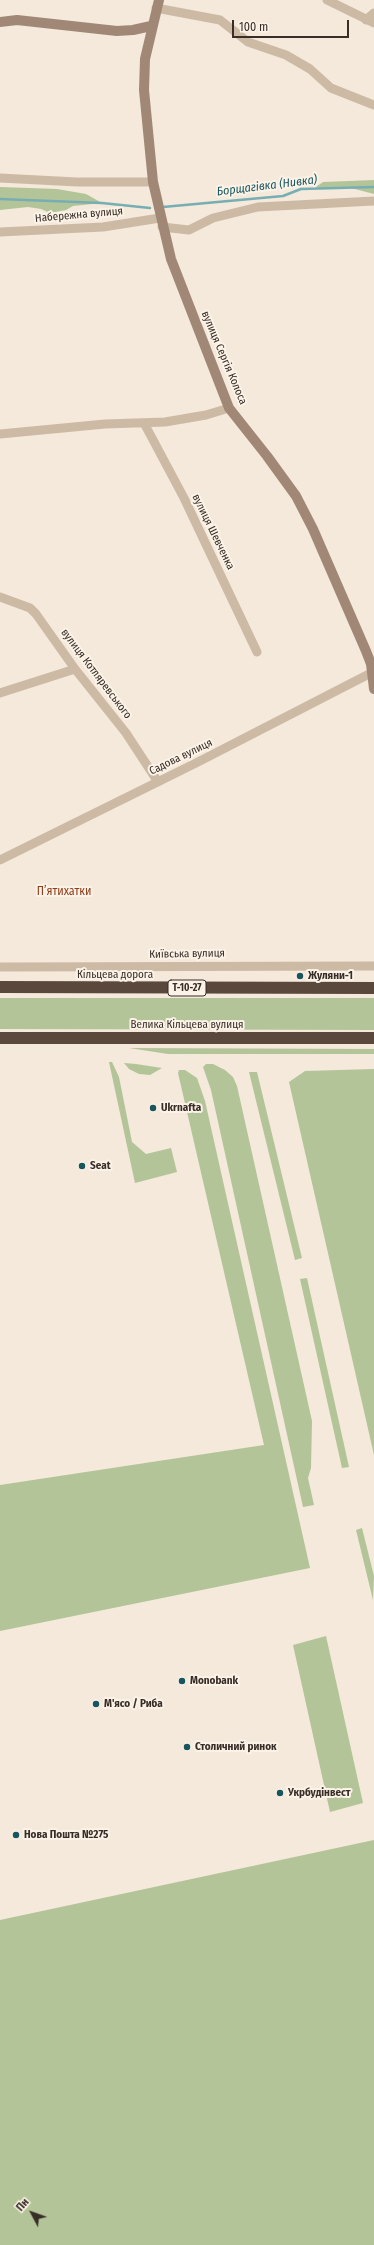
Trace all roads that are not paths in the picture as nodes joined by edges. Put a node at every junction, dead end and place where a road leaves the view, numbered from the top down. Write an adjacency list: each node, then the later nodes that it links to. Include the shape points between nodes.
1 (327, 0): 5 (street)
2 (158, 4): 6 (street, вулиця Сергія Колоса); 7 (street, вулиця Сергія Колоса, via 220,20 248,42 286,56 310,69 332,88)
3 (374, 13): 5 (street)
4 (0, 22): 6 (street, via 17,20 117,30)
5 (370, 22)
6 (151, 26): 9 (street, вулиця Сергія Колоса, via 145,59 144,90)
7 (374, 105)
8 (0, 178): 9 (street)
9 (153, 182): 11 (street, вулиця Сергія Колоса)
10 (374, 201): 11 (street, Набережна вулиця, via 258,207 214,218 189,230)
11 (161, 222): 12 (street, Набережна вулиця); 13 (street, вулиця Сергія Колоса, via 183,293)
12 (0, 232)
13 (230, 408): 14 (street, via 206,415); 18 (street, вулиця Сергія Колоса, via 303,508)
14 (144, 423): 15 (street); 17 (street, вулиця Шевченка, via 184,498)
15 (0, 434)
16 (0, 597): 19 (street, вулиця Котляревського, via 33,611)
17 (257, 652)
18 (372, 667): 20 (street, вулиця Сергія Колоса); 22 (street, Садова вулиця)
19 (75, 669): 21 (street); 22 (street, вулиця Котляревського, via 126,733)
20 (374, 689)
21 (0, 693)
22 (158, 782): 23 (street, Садова вулиця)
23 (0, 860)
24 (374, 966): 25 (street, Київська вулиця)
25 (0, 967)
26 (0, 987): 27 (highway, Кільцева дорога / Т-10-27)
27 (374, 988)
28 (0, 1038): 29 (highway, Велика Кільцева вулиця)
29 (374, 1038)

